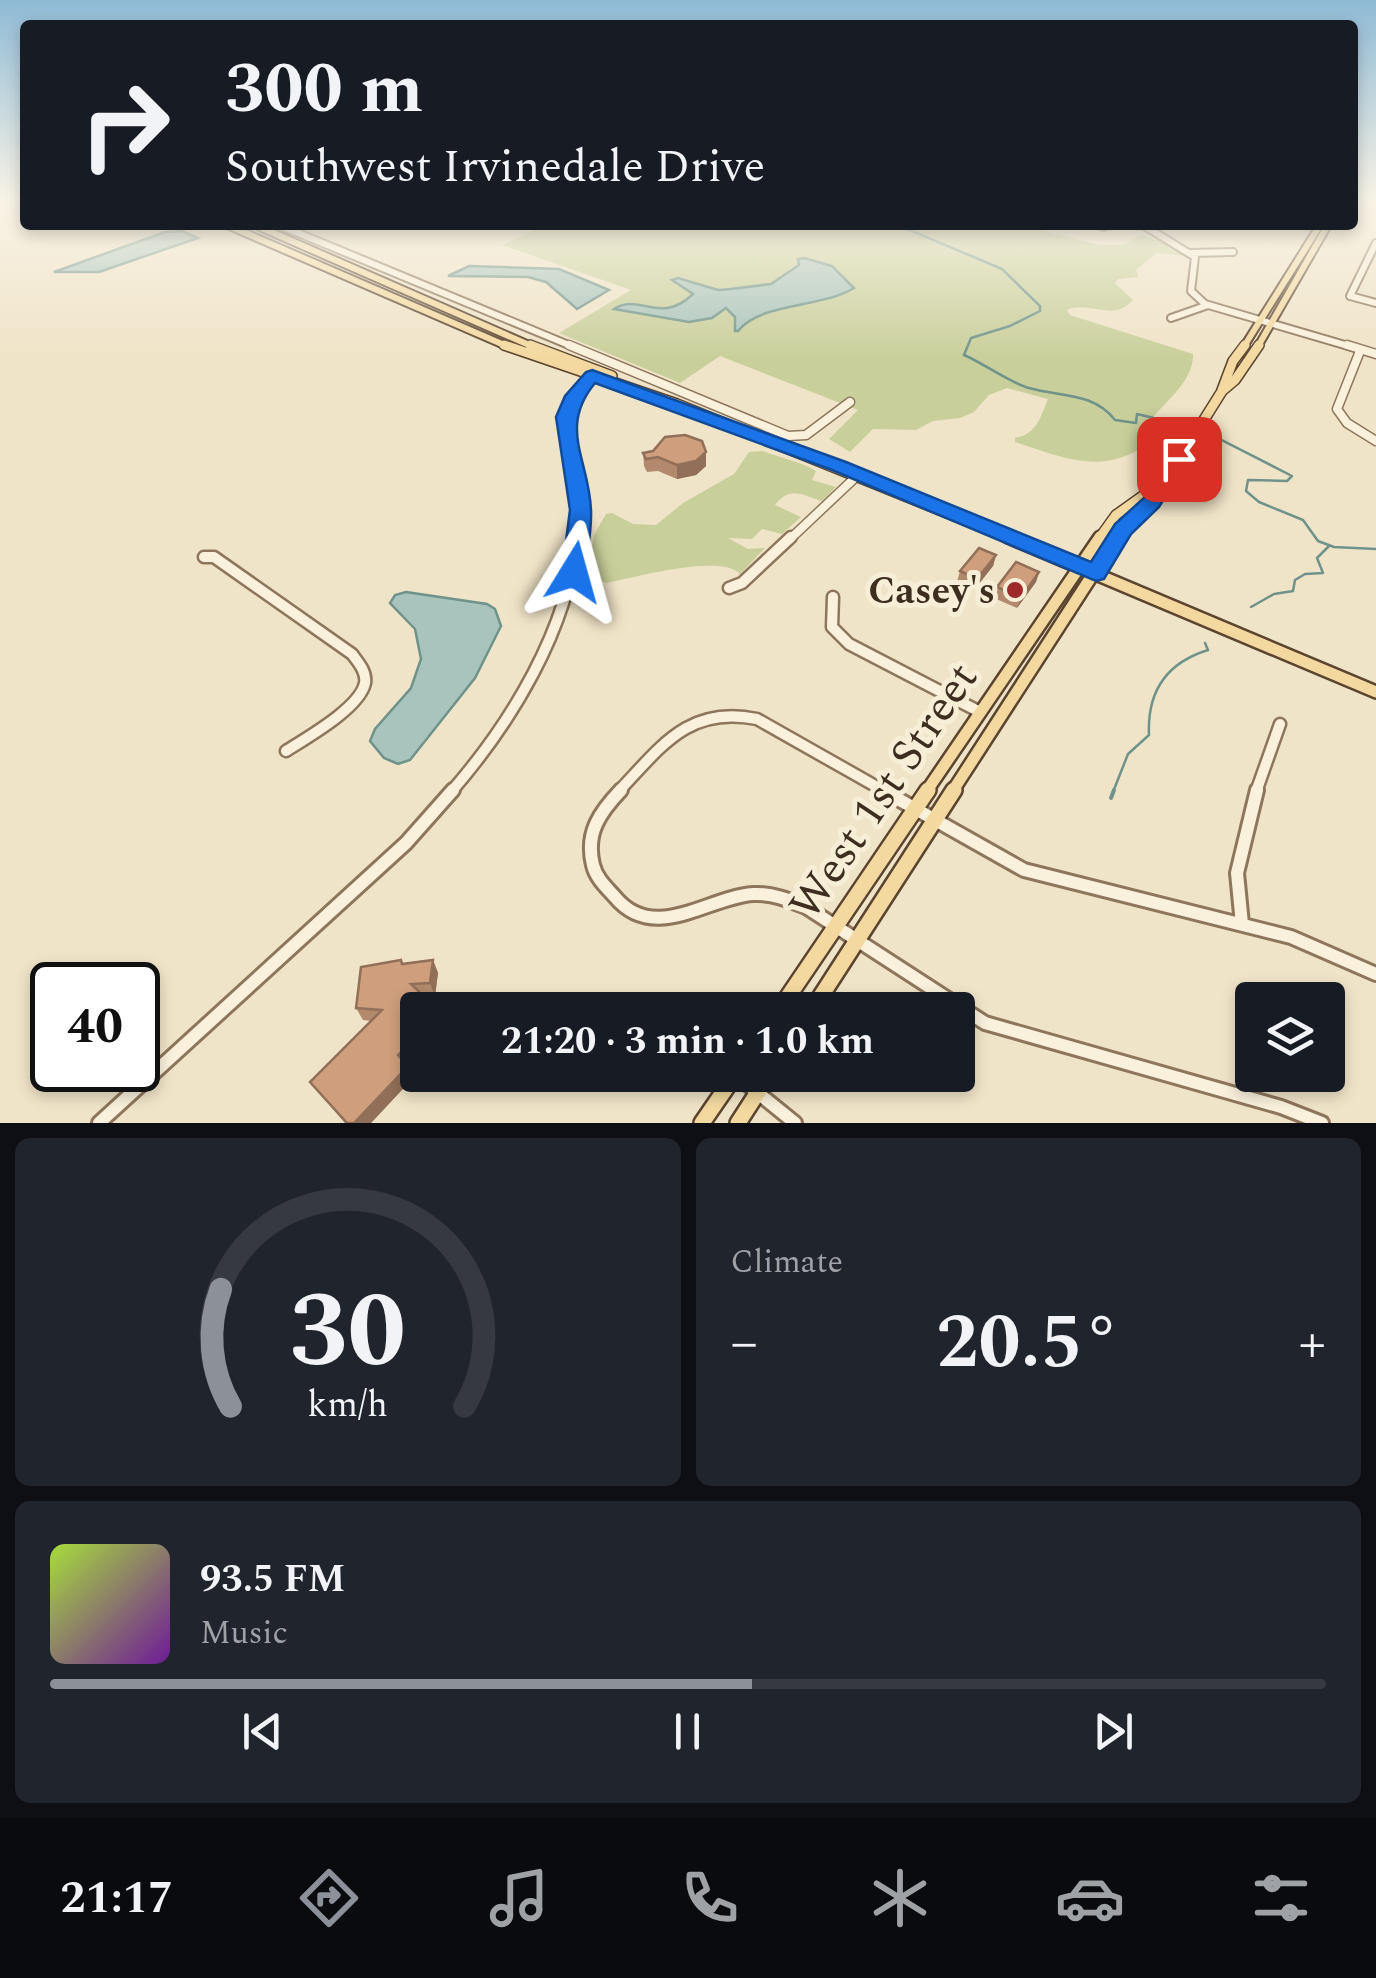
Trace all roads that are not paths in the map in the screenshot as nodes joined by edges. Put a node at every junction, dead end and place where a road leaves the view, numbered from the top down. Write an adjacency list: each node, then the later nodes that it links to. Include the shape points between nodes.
1 (290, 253): 19 (main road, via 482,338)
2 (320, 253): 12 (main road)
3 (352, 253): 10 (street)
4 (1192, 253): 14 (street, via 1191,292)
5 (1305, 253): 16 (main road, West 1st Street)
6 (1311, 253): 16 (main road, West 1st Street)
7 (1370, 253): 8 (street)
8 (1362, 269): 9 (street); 11 (street)
9 (1376, 272)
10 (448, 294): 12 (street); 20 (street, via 788,436 806,435)
11 (1350, 296): 13 (street)
12 (431, 302): 19 (main road)
13 (1376, 303)
14 (1208, 305): 15 (street); 16 (street)
15 (1172, 318)
16 (1268, 324): 17 (street); 23 (main road, West 1st Street)
17 (1360, 351): 18 (street); 21 (street, via 1337,408)
18 (1376, 354)
19 (595, 373): 22 (main road); 43 (street, via 571,400 566,417 580,510 578,551 566,596 525,686 462,779 370,878)
20 (850, 402)
21 (1376, 441)
22 (859, 474): 25 (main road); 27 (street)
23 (1166, 480): 25 (main road, West 1st Street, via 1116,515); 26 (main road, West 1st Street, via 1122,529)
24 (204, 557): 32 (street, via 352,654 365,670 365,684 352,703)
25 (1078, 566): 26 (main road); 30 (main road, West 1st Street)
26 (1096, 573): 29 (main road); 34 (main road, West 1st Street)
27 (729, 588)
28 (833, 598): 30 (street, via 832,627 849,644)
29 (1376, 692)
30 (980, 712): 33 (main road, West 1st Street)
31 (1280, 724): 35 (street, via 1236,860)
32 (286, 751)
33 (914, 809): 34 (street); 36 (main road, West 1st Street); 36 (street, via 757,719 716,716 682,728 597,814 589,850 595,874 622,906 672,918 727,898 765,894 792,900)
34 (933, 820): 35 (street, via 1024,870); 37 (main road, West 1st Street)
35 (1242, 924): 38 (street, via 1291,936)
36 (836, 926): 37 (street); 39 (main road, West 1st Street)
37 (856, 939): 40 (main road, West 1st Street); 47 (street, via 985,1023)
38 (1376, 974)
39 (791, 992)
40 (823, 992)
41 (723, 1092): 44 (main road)
42 (757, 1092): 45 (main road); 46 (street)
43 (99, 1123)
44 (702, 1123)
45 (738, 1123)
46 (795, 1123)
47 (1322, 1123)

